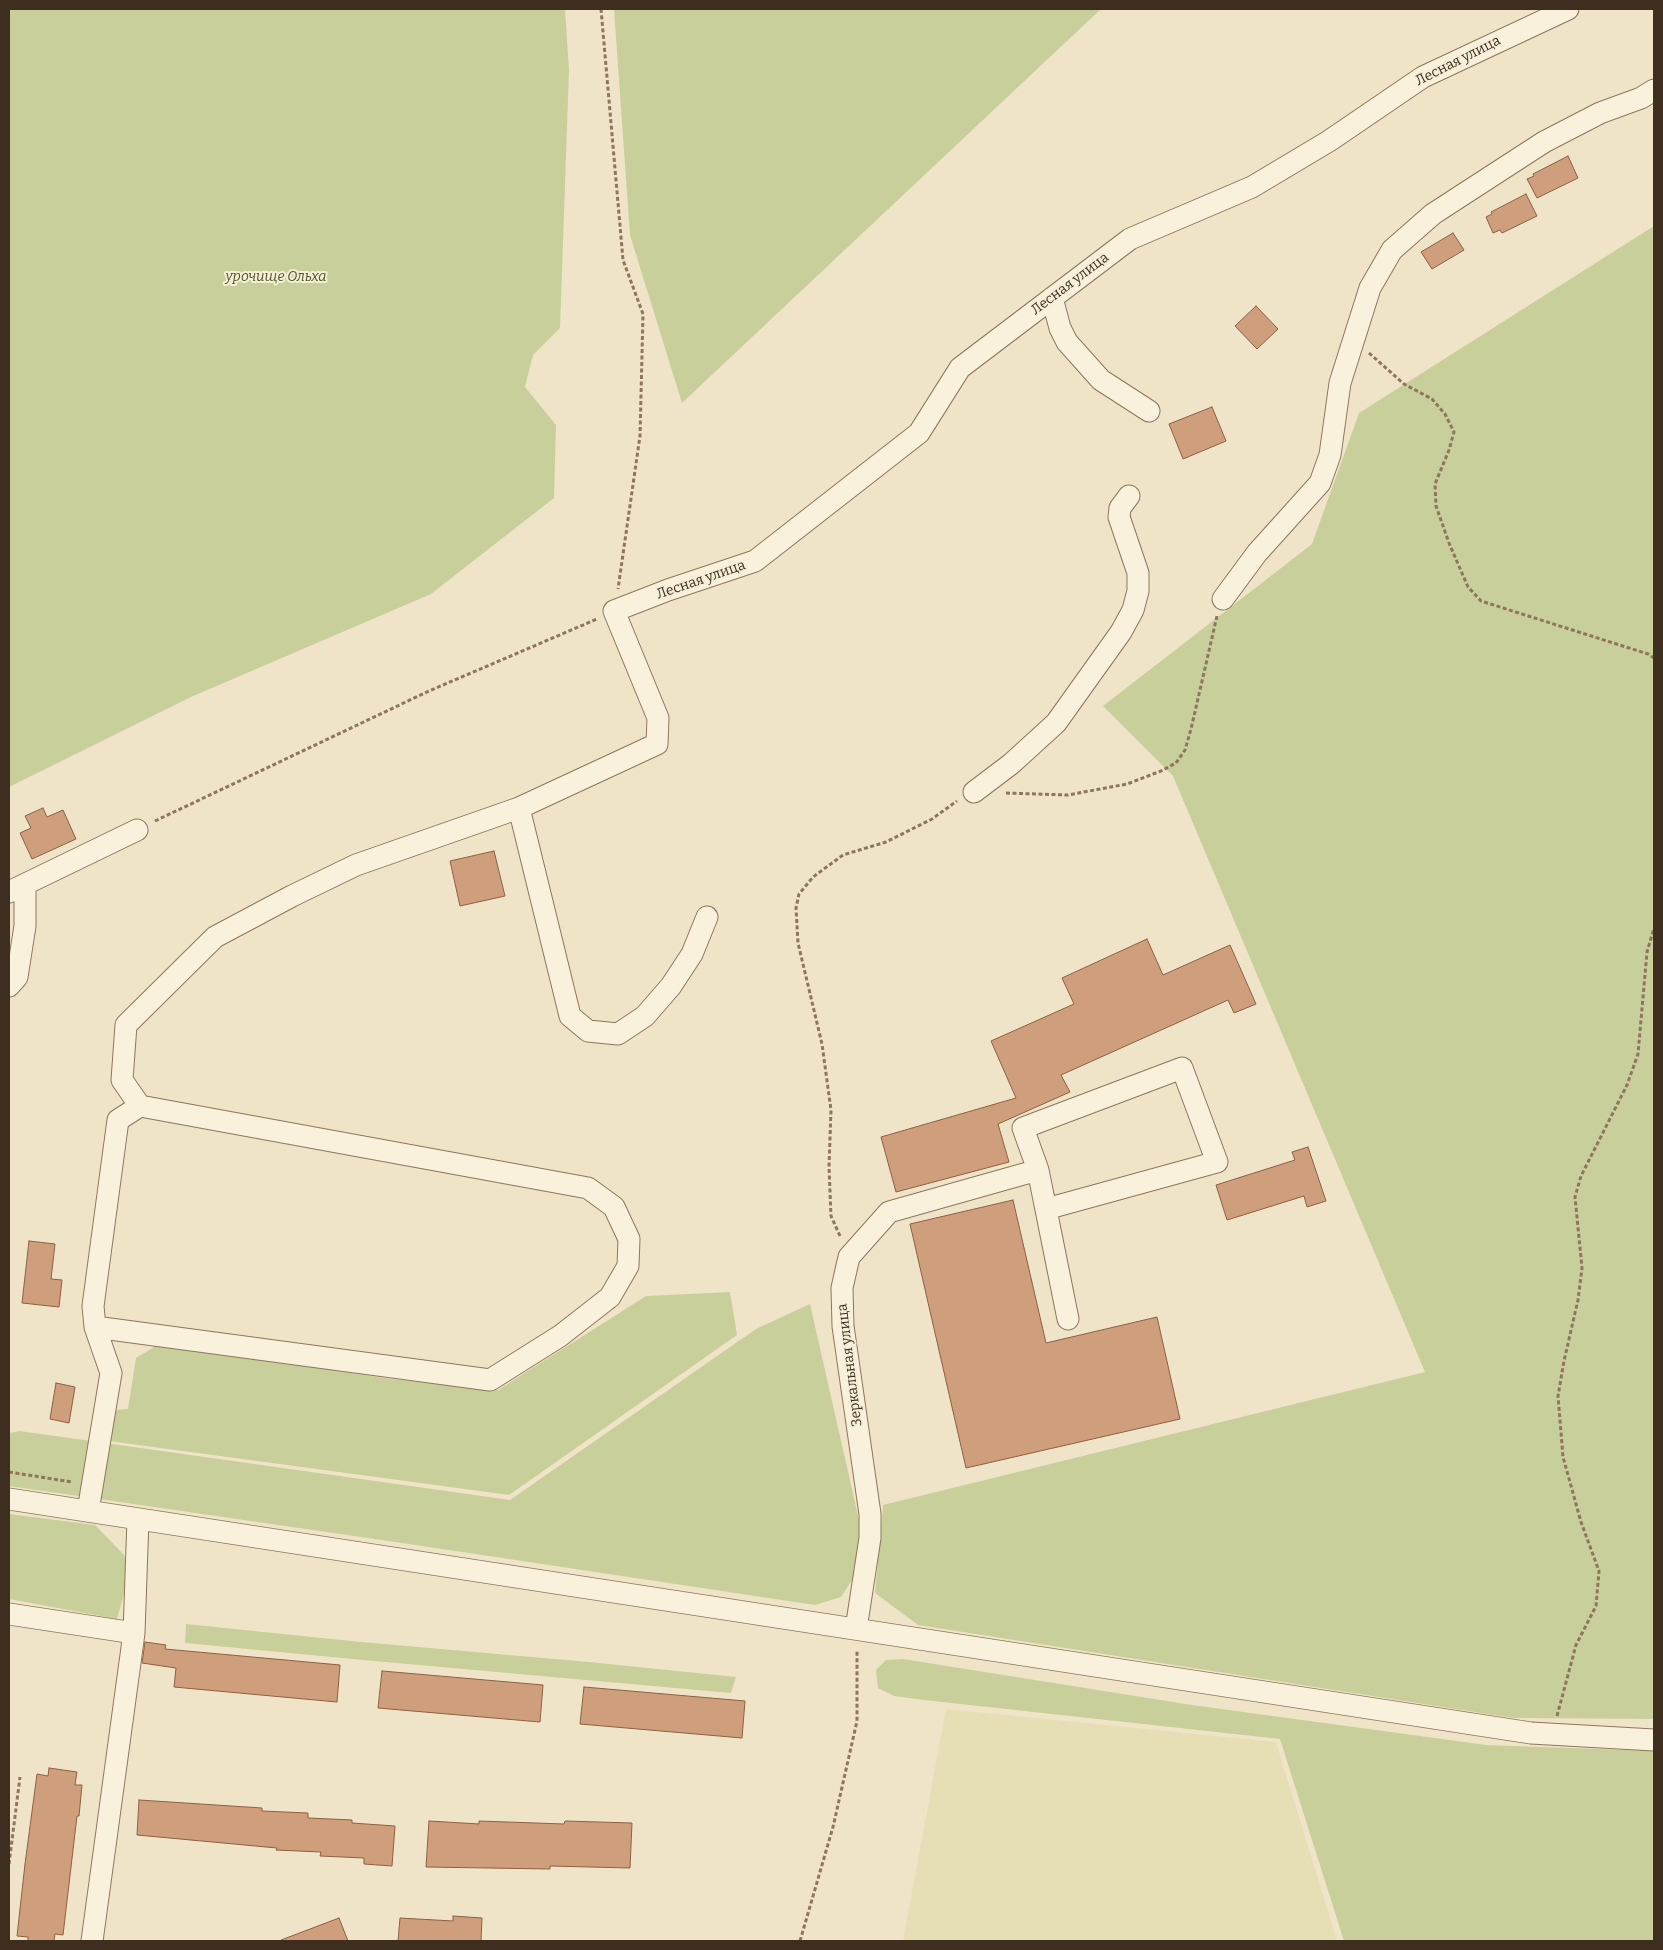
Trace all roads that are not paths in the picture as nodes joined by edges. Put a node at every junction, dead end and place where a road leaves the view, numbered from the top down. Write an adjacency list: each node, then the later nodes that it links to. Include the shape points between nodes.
1 (1568, 9): 3 (street, Лесная улица, via 1423,77 1329,141 1252,187 1130,238)
2 (1654, 90): 6 (street, via 1544,142 1433,214 1392,250 1370,288 1340,383 1330,455 1320,483 1257,553)
3 (1052, 298): 4 (street, via 1067,342 1101,380); 8 (street, Лесная улица, via 960,368 919,434 754,561 614,611 658,718 657,744)
4 (1150, 411)
5 (1129, 496): 7 (street, via 1120,508 1119,517 1138,573 1133,610 1056,723)
6 (1223, 599)
7 (974, 792)
8 (519, 808): 11 (street, via 570,1016 588,1031 618,1034 644,1016 671,986 692,954); 13 (street, via 356,865 216,937 126,1025 122,1080)
9 (137, 830): 10 (street)
10 (17, 889): 12 (street, via 25,926 17,977)
11 (707, 917)
12 (9, 986)
13 (140, 1106): 17 (street, via 118,1120 93,1306); 17 (street, via 588,1188 614,1207 629,1239 628,1266 610,1297 560,1336 490,1380)
14 (1038, 1170): 15 (street); 15 (street, via 1022,1128 1182,1068 1217,1162); 22 (street, Зеркальная улица, via 889,1212 849,1257 842,1288 843,1326 870,1514 870,1538)
15 (1046, 1209): 16 (street)
16 (1068, 1319)
17 (95, 1327): 19 (street, via 110,1373)
18 (9, 1499): 19 (street)
19 (88, 1511): 20 (street)
20 (138, 1519): 22 (street); 23 (street)
21 (9, 1614): 23 (street)
22 (856, 1629): 24 (street, via 1531,1733)
23 (134, 1633): 25 (street)
24 (1654, 1740)
25 (92, 1941)

